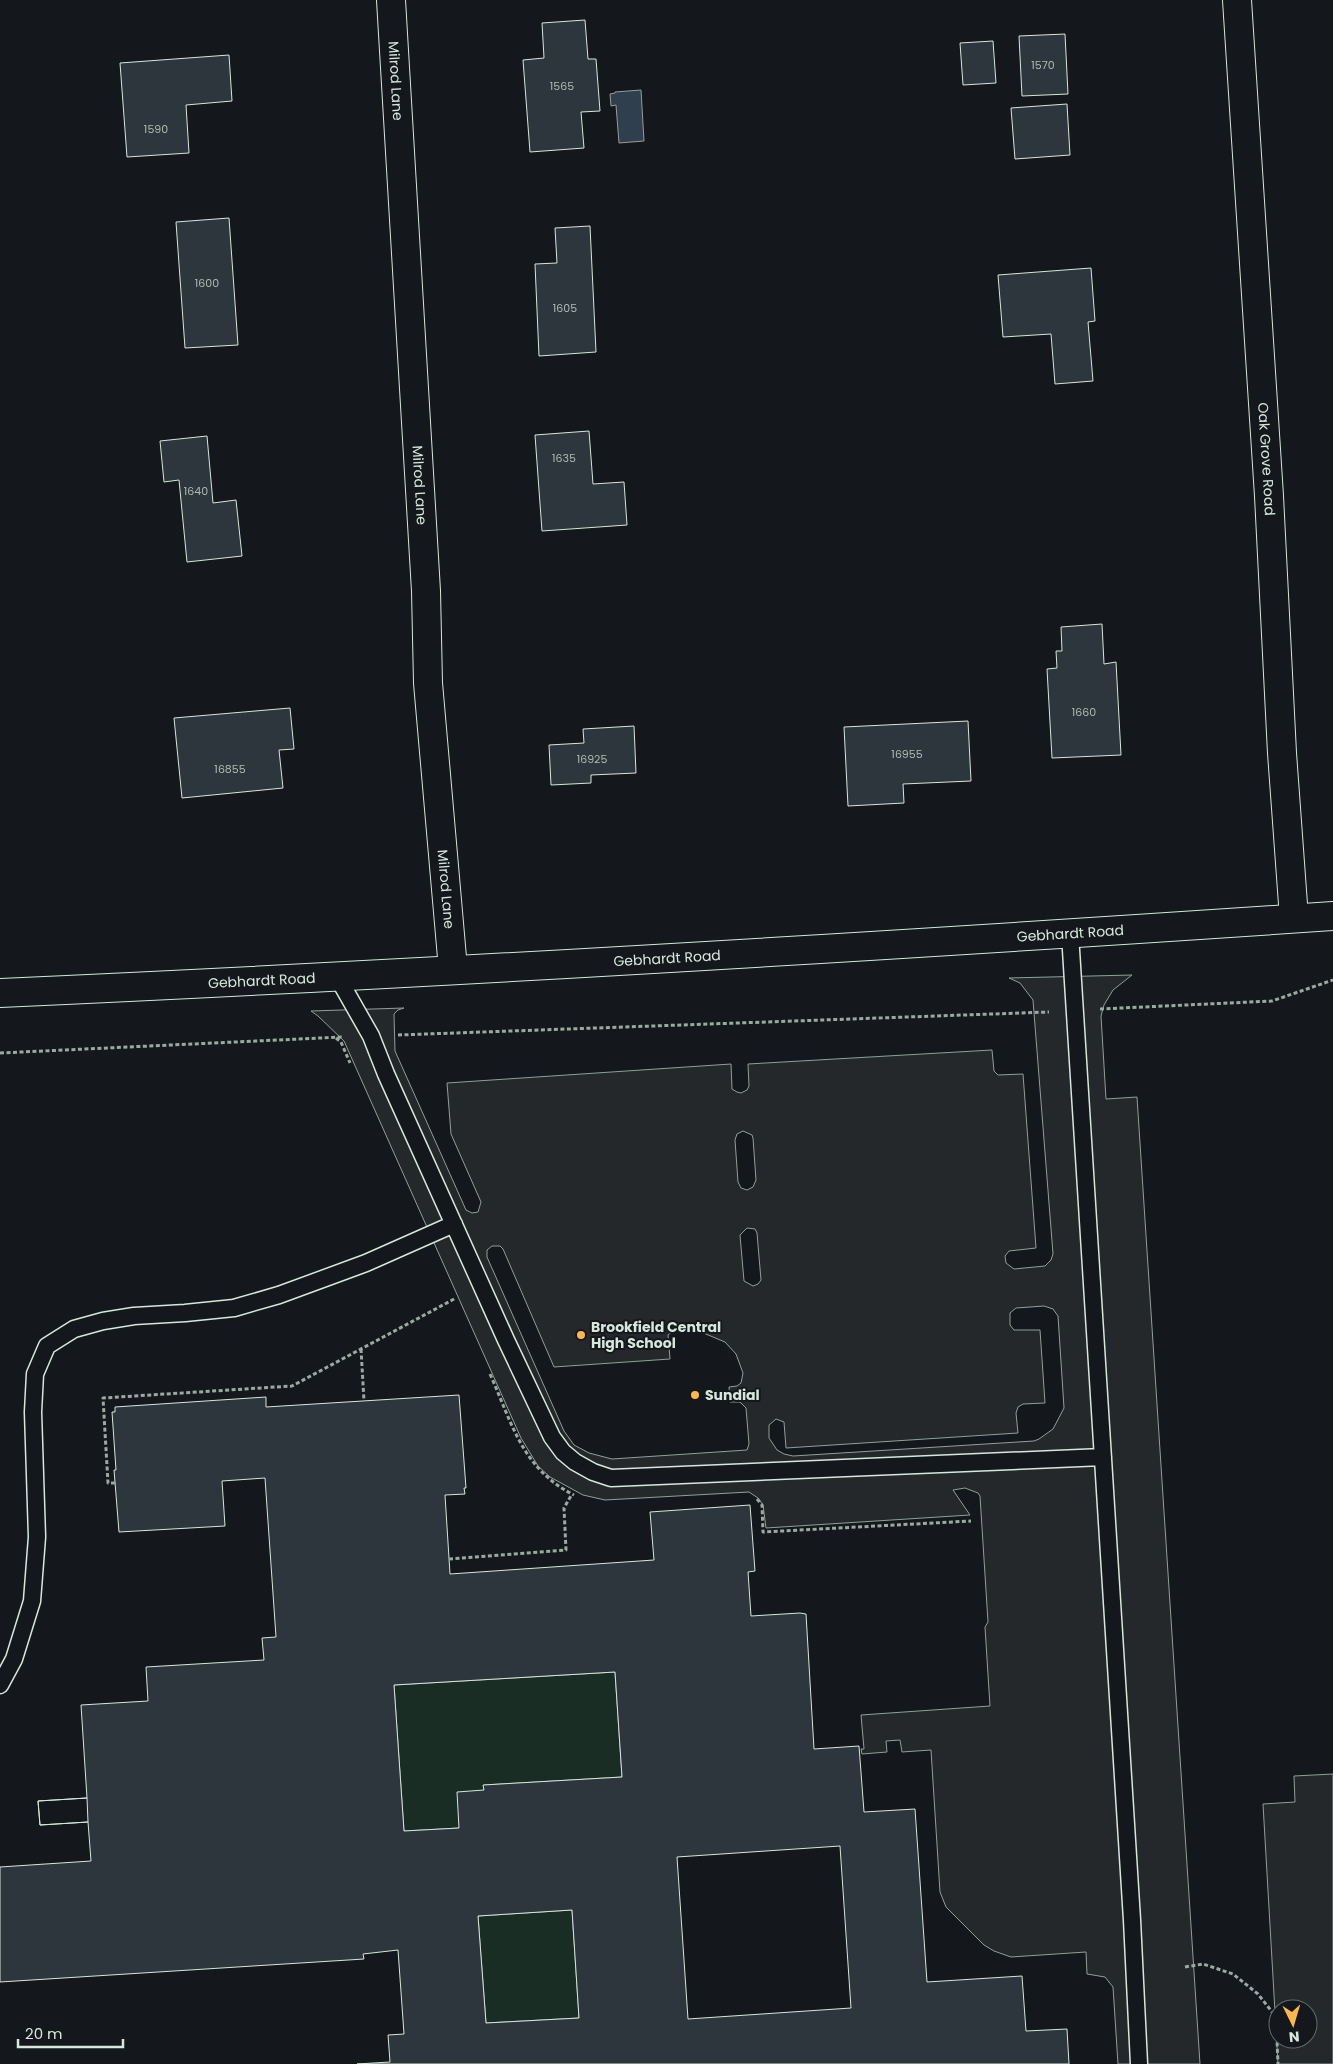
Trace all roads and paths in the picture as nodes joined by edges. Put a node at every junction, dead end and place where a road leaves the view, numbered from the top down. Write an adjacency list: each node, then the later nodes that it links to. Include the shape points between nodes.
1 (391, 0): 6 (street, Milrod Lane, via 426,591 428,683)
2 (1238, 0): 4 (street, Oak Grove Road)
3 (1333, 916): 4 (street, Gebhardt Road)
4 (1294, 918): 5 (street, Gebhardt Road)
5 (1070, 934): 6 (street, Gebhardt Road); 10 (lane)
6 (453, 970): 7 (street, Gebhardt Road)
7 (338, 978): 9 (street, Gebhardt Road); 11 (lane)
8 (1333, 980): 10 (path, via 1272,1001 1255,1003)
9 (0, 993)
10 (1075, 1010): 11 (path); 20 (lane)
11 (371, 1036): 12 (path); 15 (lane)
12 (336, 1038): 13 (path); 14 (path)
13 (0, 1053)
14 (353, 1068)
15 (454, 1224): 20 (lane, via 552,1436 563,1452 593,1472 612,1478); 27 (lane, via 323,1280 261,1300 234,1308 103,1321 74,1329 47,1346 34,1384 37,1538 32,1601 14,1659)
16 (460, 1306): 17 (path, via 456,1298)
17 (361, 1349): 19 (path); 21 (path, via 292,1386 103,1398 108,1483)
18 (487, 1367): 22 (path, via 531,1460 542,1474)
19 (364, 1401)
20 (1103, 1457): 29 (lane)
21 (114, 1483)
22 (572, 1494): 24 (path); 26 (path, via 564,1508 566,1550)
23 (752, 1496): 25 (path, via 762,1505 763,1532)
24 (578, 1497)
25 (971, 1521)
26 (449, 1558)
27 (0, 1685)
28 (1185, 1967): 30 (path, via 1203,1964 1232,1974 1258,1994 1276,2017)
29 (1139, 2064)
30 (1278, 2064)

